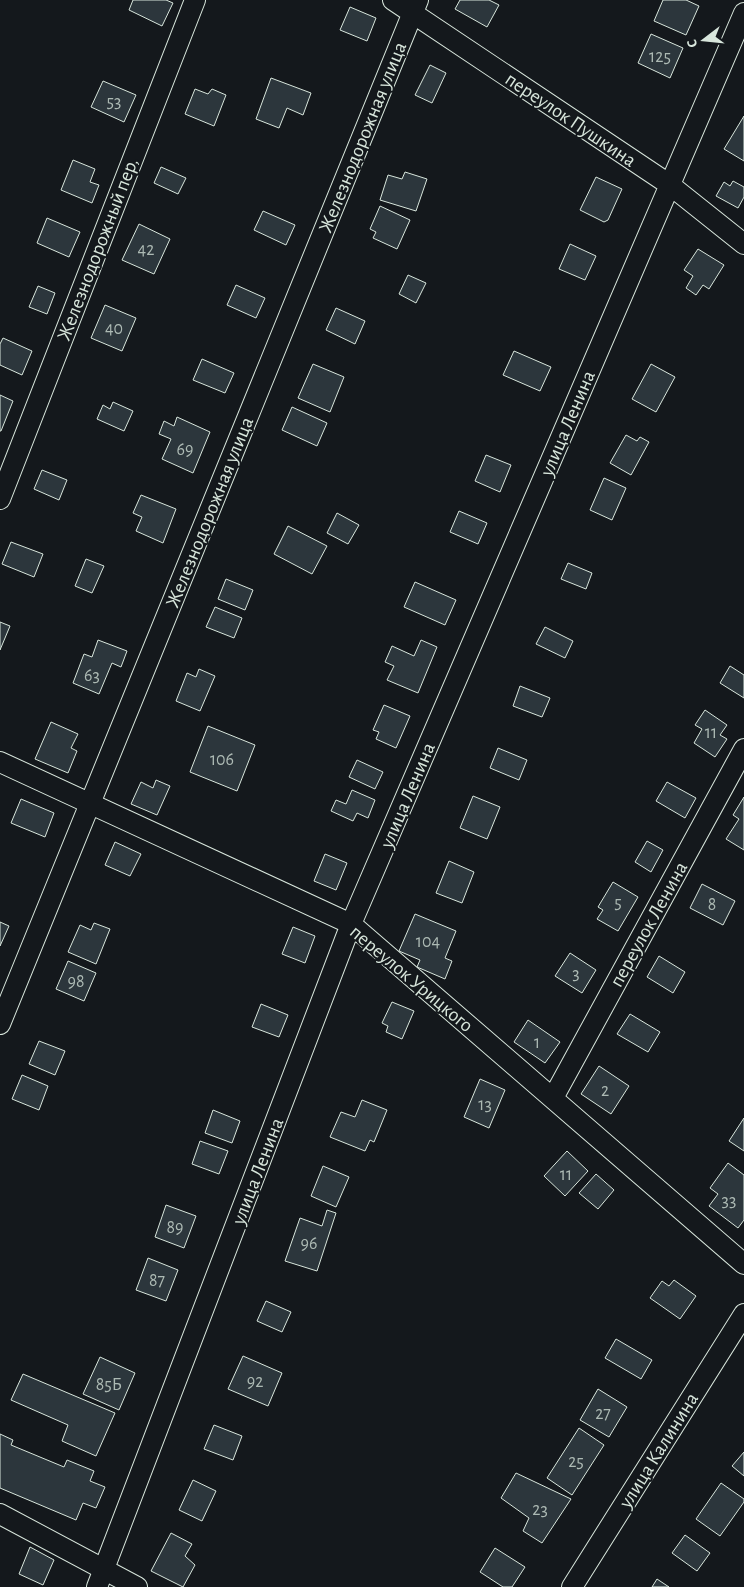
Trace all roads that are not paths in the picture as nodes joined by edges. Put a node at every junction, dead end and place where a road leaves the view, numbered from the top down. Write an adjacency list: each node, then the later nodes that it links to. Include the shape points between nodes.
1 (195, 0): 7 (street, Железнодорожный пер,)
2 (393, 0): 3 (street, переулок Пушкина)
3 (415, 7): 5 (street, переулок Пушкина); 10 (street, Железнодорожная улица)
4 (744, 13): 5 (street, улица Ленина)
5 (670, 185): 6 (street, переулок Пушкина); 11 (street, улица Ленина)
6 (744, 244)
7 (0, 499)
8 (744, 749): 13 (street, переулок Ленина)
9 (0, 762): 10 (street, переулок Урицкого)
10 (90, 803): 11 (street, переулок Урицкого); 12 (street, Железнодорожная улица)
11 (351, 924): 13 (street, переулок Урицкого); 17 (street, улица Ленина)
12 (0, 1024)
13 (552, 1098): 14 (street, переулок Урицкого)
14 (744, 1264)
15 (744, 1314): 19 (street, улица Калинина)
16 (0, 1514): 17 (street)
17 (100, 1578): 18 (street)
18 (137, 1587)
19 (572, 1587)

